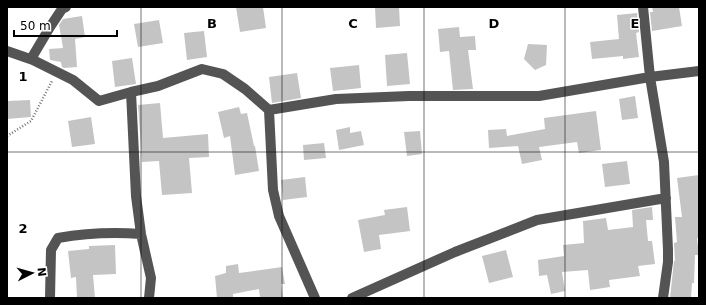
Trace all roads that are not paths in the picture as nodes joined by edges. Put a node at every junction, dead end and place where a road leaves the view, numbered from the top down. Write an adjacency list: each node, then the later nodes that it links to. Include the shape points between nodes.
1 (66, 7): 4 (street, via 54,21)
2 (643, 7): 6 (street)
3 (7, 51): 4 (street)
4 (31, 60): 7 (street, via 73,80 99,101)
5 (699, 71): 6 (street)
6 (650, 77): 8 (street, via 539,96 336,99); 9 (street, via 664,162)
7 (131, 92): 8 (street, via 158,86 202,69 223,74); 10 (street, via 136,196)
8 (269, 110): 13 (street, via 273,190 279,216)
9 (666, 198): 14 (street, via 537,220); 15 (street, via 668,262)
10 (141, 234): 11 (street, via 104,233 58,238 51,250); 12 (street, via 151,278)
11 (50, 298)
12 (149, 298)
13 (315, 298)
14 (352, 298)
15 (663, 298)

